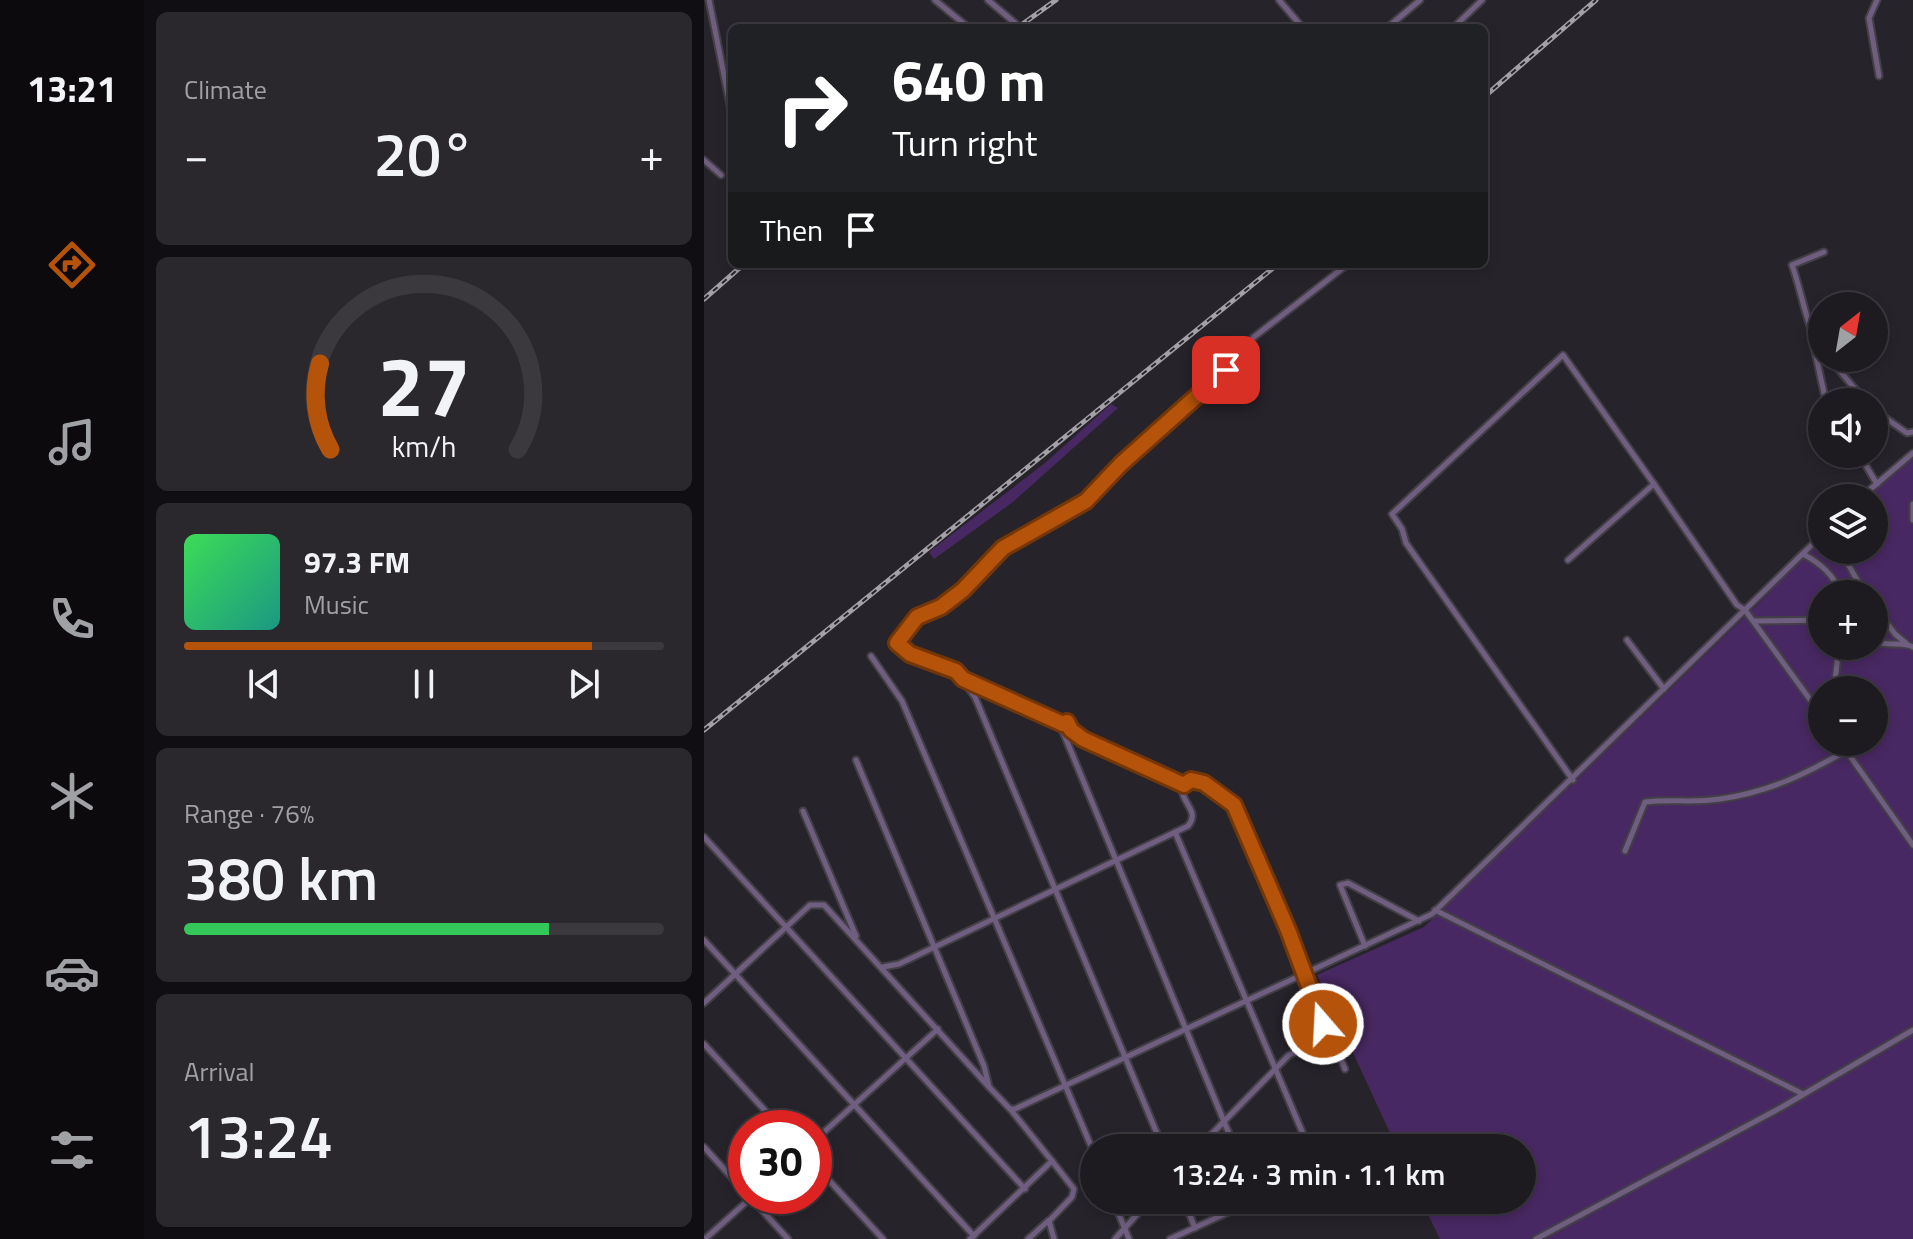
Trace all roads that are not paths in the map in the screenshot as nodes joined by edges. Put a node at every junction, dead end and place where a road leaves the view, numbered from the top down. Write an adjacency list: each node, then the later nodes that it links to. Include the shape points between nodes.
1 (709, 0): 14 (street)
2 (935, 0): 9 (street)
3 (988, 0): 8 (street)
4 (1279, 0): 10 (street)
5 (1420, 0): 11 (street)
6 (1482, 0): 12 (street)
7 (1877, 0): 13 (street, via 1869,18)
8 (1015, 23)
9 (964, 24)
10 (1300, 24)
11 (1392, 24)
12 (1457, 24)
13 (1879, 76)
14 (728, 95)
15 (704, 160): 16 (street)
16 (721, 175)
17 (1824, 252): 19 (street, via 1792,265)
18 (1343, 268): 42 (street, via 1254,337 1216,380 1086,501 1014,540 963,590 917,617 897,643)
19 (1808, 313)
20 (1841, 372): 21 (street)
21 (1854, 388)
22 (1888, 420): 23 (street)
23 (1913, 432)
24 (1913, 453): 27 (street)
25 (1867, 468): 27 (street)
26 (1654, 484): 32 (street); 34 (street); 49 (street, via 1563,355 1392,514 1458,620)
27 (1877, 484)
28 (1913, 504): 29 (street)
29 (1913, 520)
30 (1808, 549): 31 (street)
31 (1803, 554): 33 (street, via 1820,563); 34 (street)
32 (1568, 560)
33 (1834, 580)
34 (1745, 610): 36 (street); 43 (street)
35 (1808, 620): 36 (street)
36 (1754, 621): 44 (street)
37 (1888, 625): 39 (street)
38 (1627, 640): 43 (street)
39 (1910, 645): 40 (street)
40 (1888, 647)
41 (871, 656): 59 (street, via 902,701)
42 (963, 679): 45 (street); 57 (street)
43 (1664, 689): 49 (street)
44 (1808, 696)
45 (1063, 724): 50 (street, via 1083,739); 56 (street)
46 (1835, 756): 55 (street, via 1795,781 1724,799 1645,802)
47 (1850, 756): 54 (street)
48 (856, 760): 65 (street)
49 (1573, 780): 58 (street)
50 (1184, 785): 52 (street, via 1182,796 1193,819); 67 (street, via 1191,780 1204,783 1234,805)
51 (803, 811): 63 (street)
52 (1175, 832): 56 (street); 69 (street)
53 (704, 837): 61 (street)
54 (1913, 845)
55 (1625, 851)
56 (1115, 862): 57 (street); 73 (street)
57 (1056, 890): 59 (street); 77 (street)
58 (1435, 910): 60 (street); 82 (street)
59 (997, 918): 65 (street); 80 (street)
60 (1419, 921): 64 (street); 64 (street, via 1348,883 1340,885)
61 (786, 928): 63 (street, via 810,905 824,905); 68 (street); 76 (street)
62 (704, 940): 68 (street)
63 (857, 941): 66 (street)
64 (1365, 946): 67 (street)
65 (935, 947): 66 (street); 81 (street)
66 (882, 967): 72 (street)
67 (1305, 973): 69 (street); 71 (street)
68 (735, 974): 70 (street); 83 (street)
69 (1245, 1001): 73 (street); 78 (street)
70 (704, 1003)
71 (1323, 1024): 78 (street, via 1316,1043 1289,1055); 79 (street)
72 (938, 1029): 76 (street); 81 (street)
73 (1186, 1029): 77 (street); 86 (street)
74 (1913, 1030): 82 (street)
75 (704, 1044): 85 (street)
76 (907, 1057): 83 (street); 97 (street)
77 (1125, 1058): 80 (street); 89 (street)
78 (1275, 1069): 86 (street); 92 (street)
79 (1345, 1069)
80 (1067, 1086): 84 (street); 88 (street)
81 (990, 1088): 84 (street)
82 (1804, 1094): 116 (street)
83 (854, 1105): 87 (street); 107 (street)
84 (1010, 1109): 94 (street)
85 (764, 1110)
86 (1224, 1121): 90 (street); 91 (street)
87 (832, 1125)
88 (1086, 1134)
89 (1157, 1134)
90 (1211, 1134)
91 (1229, 1134)
92 (1303, 1134)
93 (704, 1147): 95 (street)
94 (1052, 1161): 97 (street); 104 (street, via 1074,1189)
95 (728, 1173)
96 (832, 1184): 110 (street)
97 (1025, 1189): 107 (street)
98 (731, 1214): 108 (street)
99 (766, 1214): 109 (street)
100 (1118, 1214): 106 (street)
101 (1137, 1214): 106 (street)
102 (1190, 1214): 105 (street)
103 (1225, 1214): 105 (street)
104 (1049, 1221): 111 (street); 112 (street)
105 (1195, 1228): 115 (street)
106 (1124, 1229): 113 (street); 114 (street)
107 (972, 1237)
108 (705, 1239)
109 (788, 1239)
110 (883, 1239)
111 (1028, 1239)
112 (1054, 1239)
113 (1115, 1239)
114 (1129, 1239)
115 (1170, 1239)
116 (1536, 1239)

